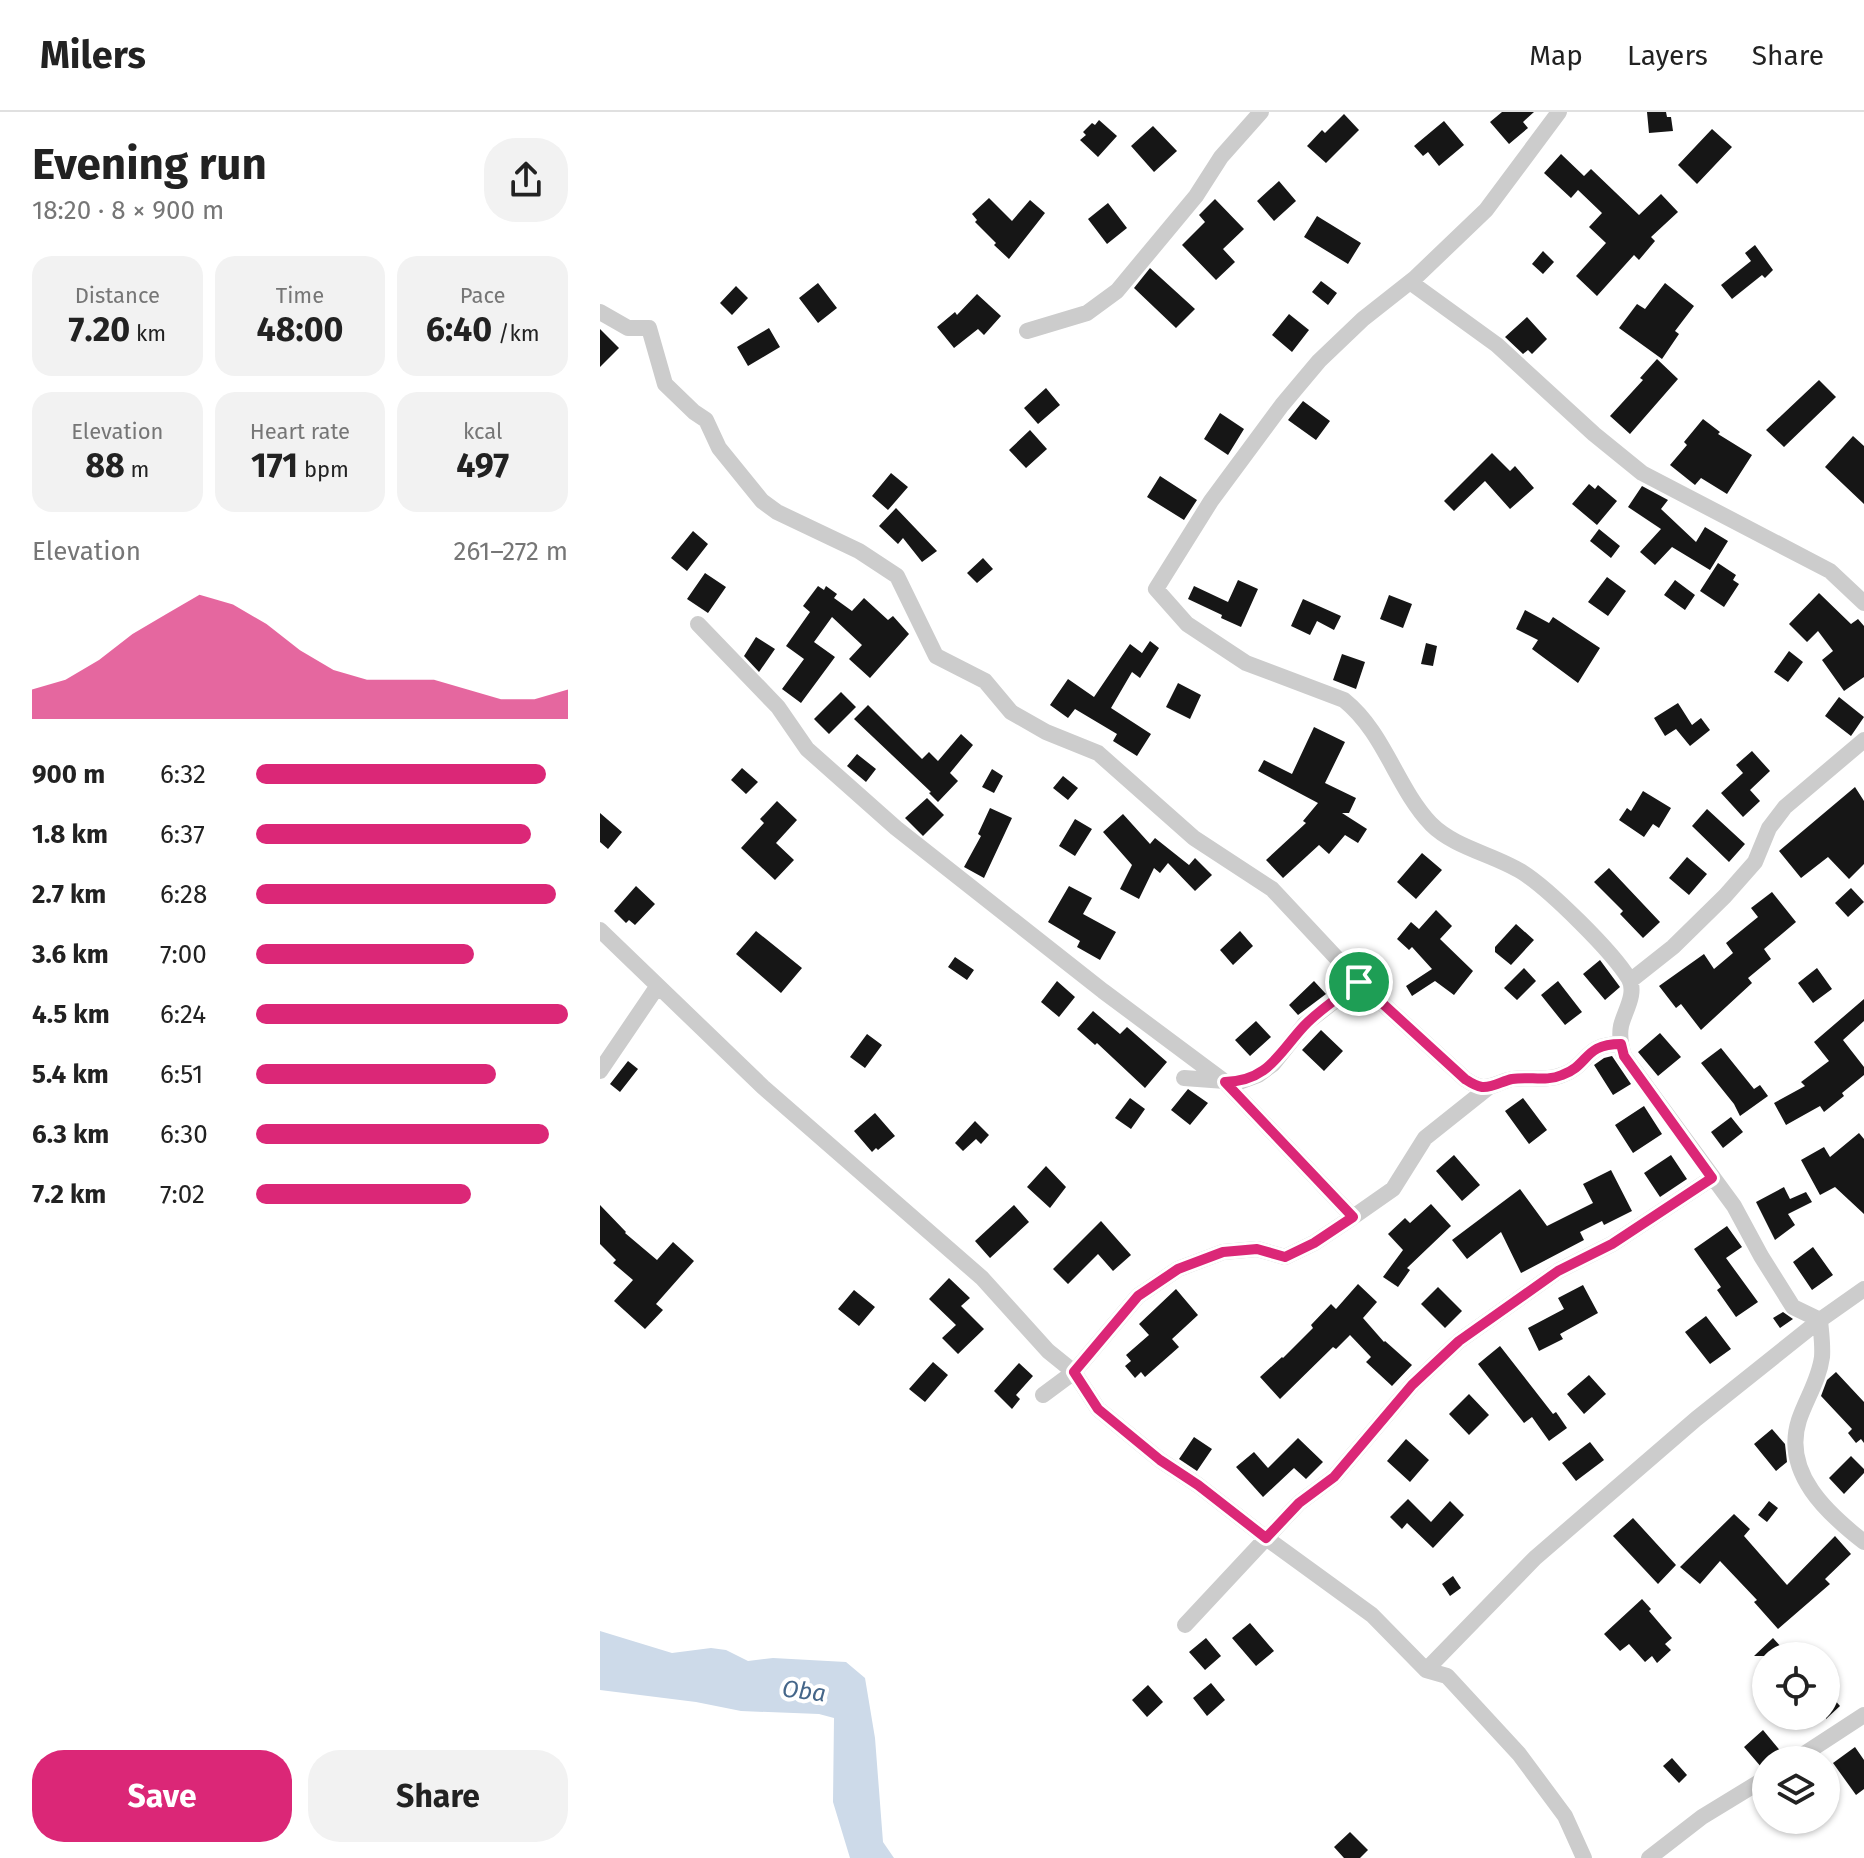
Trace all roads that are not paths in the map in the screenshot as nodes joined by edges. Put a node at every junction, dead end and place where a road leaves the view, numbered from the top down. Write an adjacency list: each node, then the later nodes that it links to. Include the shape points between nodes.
1 (1261, 112): 5 (street, via 1117,291 1087,313)
2 (1559, 112): 3 (street, via 1486,210)
3 (1410, 282): 6 (street, via 1497,345 1642,473 1830,571); 10 (street, via 1319,361 1282,405 1211,501 1156,589 1187,624 1246,663 1344,700 1357,710 1433,826 1523,872 1587,931)
4 (600, 312): 11 (street, via 628,328 649,328 665,384 706,420 719,448 762,501 897,576 936,656 985,681 1011,712 1098,753 1194,838 1272,889)
5 (1027, 331)
6 (1864, 603)
7 (698, 624): 16 (street, via 778,707 807,749 896,828)
8 (1864, 740): 10 (street, via 1785,807 1755,862 1725,896)
9 (600, 930): 12 (street)
10 (1630, 981): 13 (street)
11 (1359, 982): 16 (street, via 1305,1024 1273,1064 1258,1075); 17 (street, via 1465,1079)
12 (657, 987): 14 (street); 22 (street, via 982,1278)
13 (1621, 1044): 17 (street, via 1593,1049 1561,1076 1507,1079); 18 (street, via 1624,1056)
14 (600, 1071)
15 (1184, 1078): 16 (street)
16 (1225, 1082): 19 (street)
17 (1489, 1087): 19 (street, via 1425,1138 1393,1189)
18 (1712, 1178): 21 (street, via 1793,1307); 24 (street, via 1612,1244 1558,1271 1459,1341 1412,1385 1334,1477 1299,1503)
19 (1353, 1217): 22 (street, via 1285,1257 1257,1249 1223,1252 1178,1269 1138,1296)
20 (1864, 1289): 21 (street)
21 (1820, 1320): 25 (street, via 1822,1355 1799,1421 1799,1463 1806,1485); 27 (street, via 1535,1558)
22 (1074, 1372): 23 (street); 24 (street, via 1098,1409)
23 (1043, 1395)
24 (1266, 1538): 26 (street); 27 (street, via 1372,1615)
25 (1864, 1542)
26 (1185, 1625)
27 (1426, 1670): 31 (street, via 1447,1676 1519,1754 1565,1816)
28 (1864, 1715): 29 (street)
29 (1816, 1746)
30 (1752, 1787): 32 (street)
31 (1584, 1858)
32 (1649, 1858)

